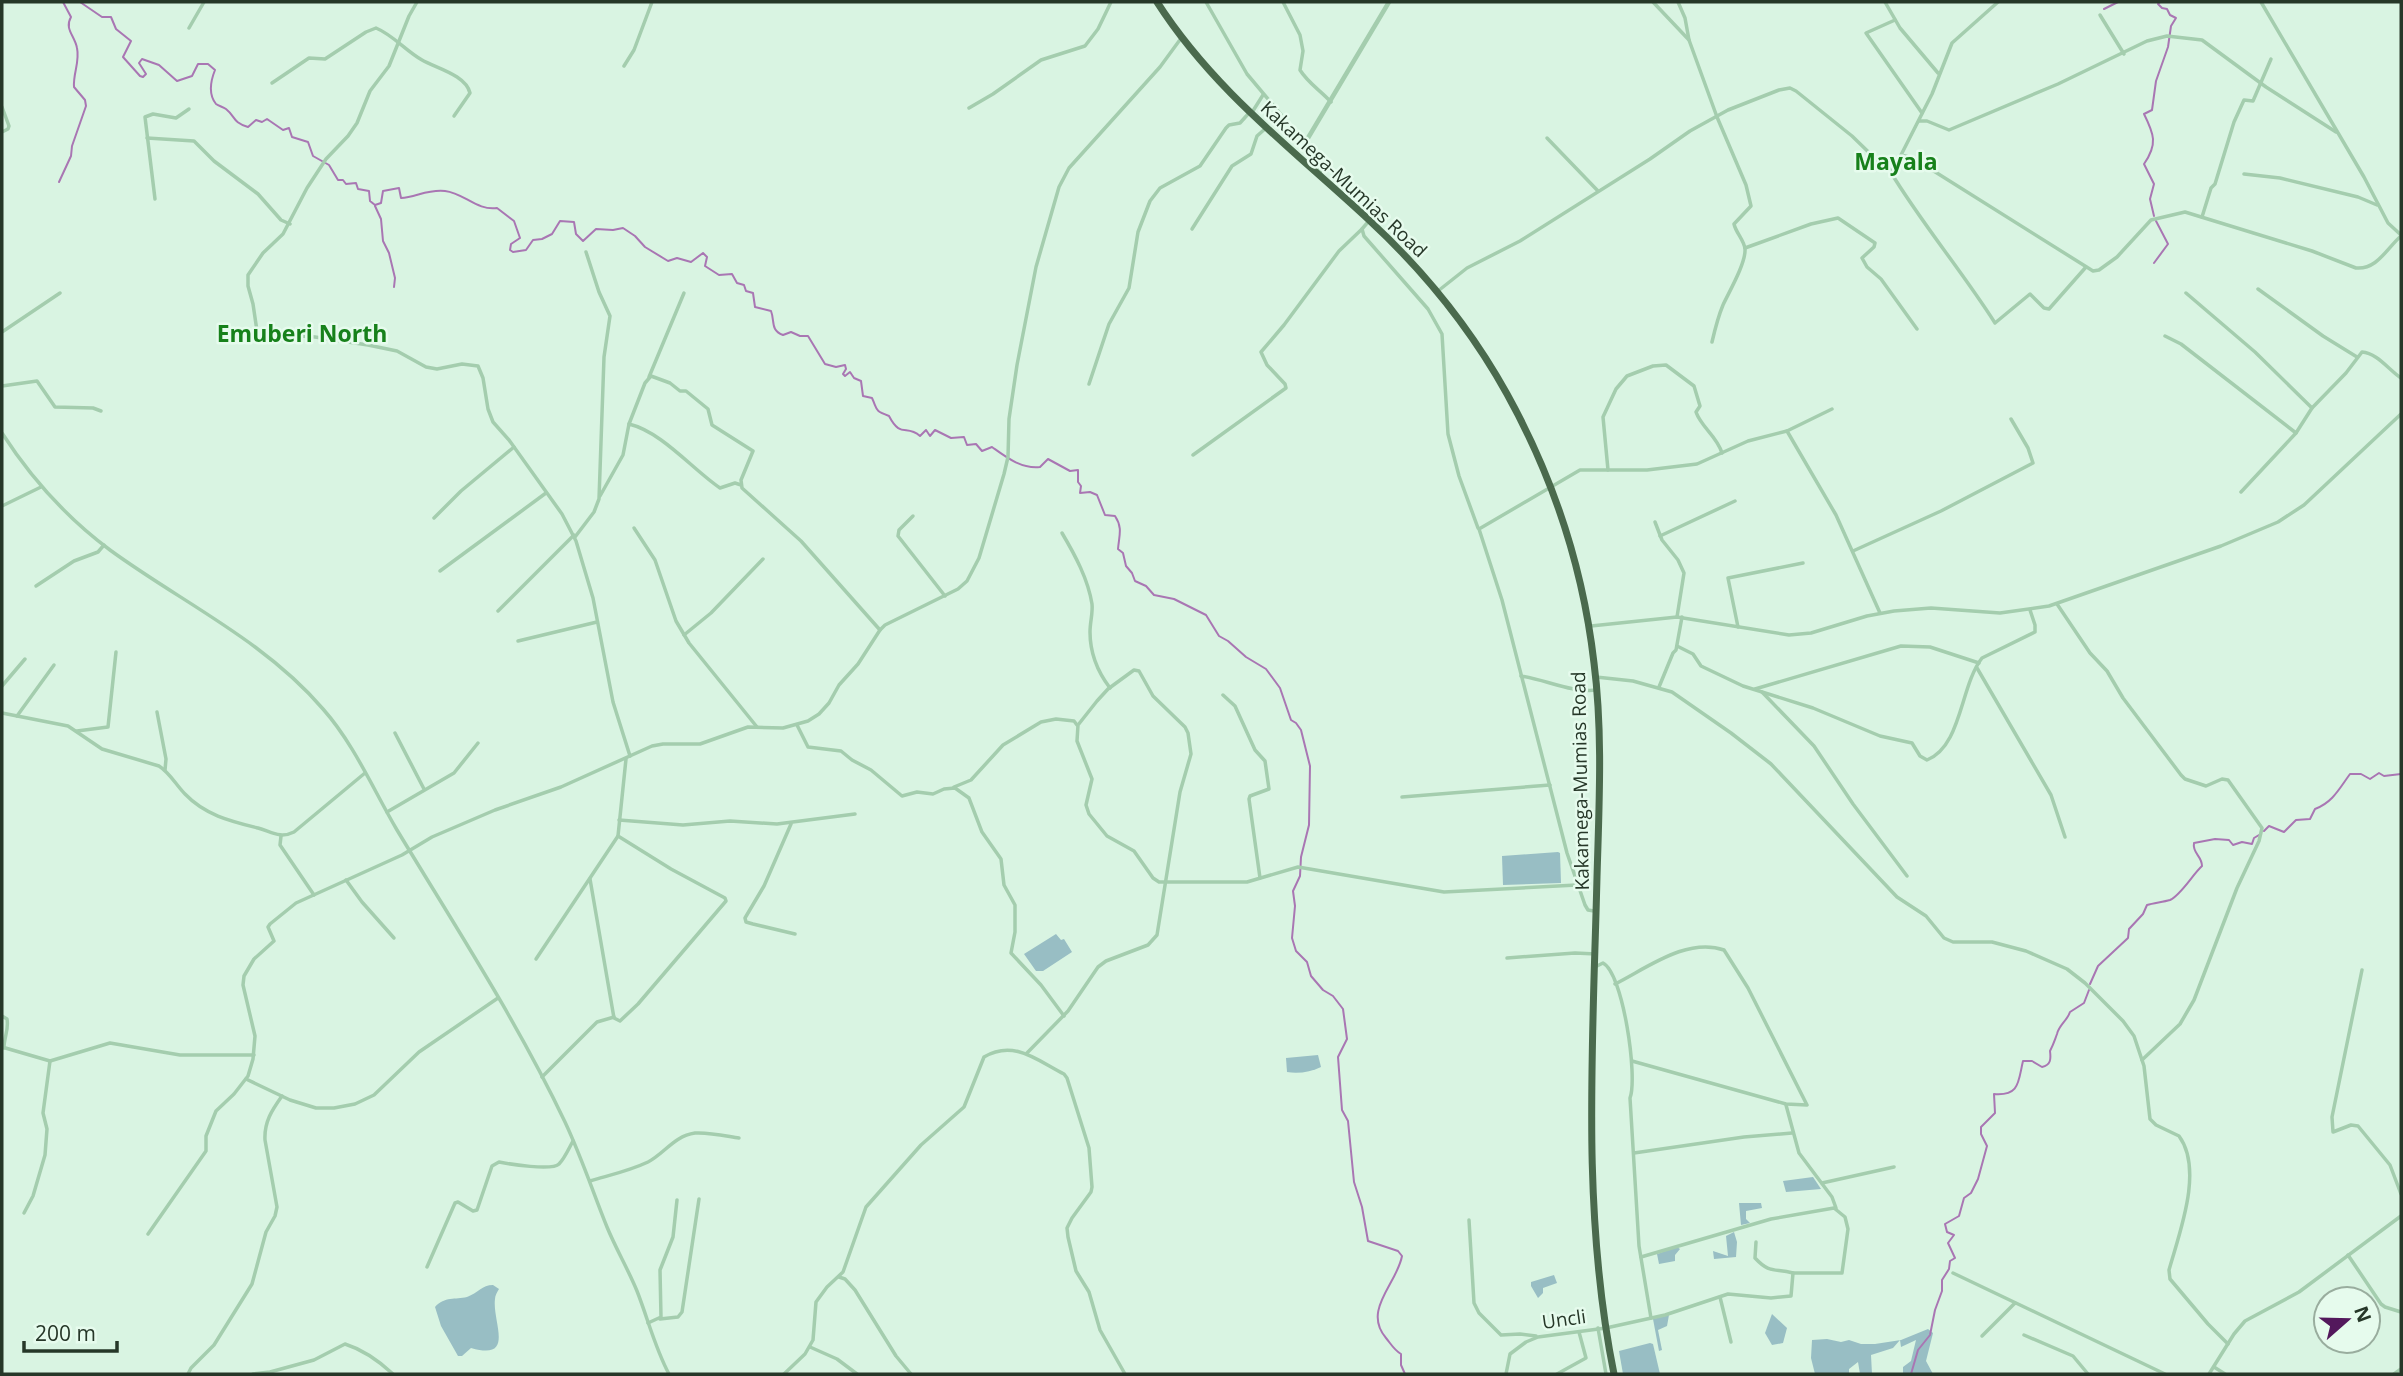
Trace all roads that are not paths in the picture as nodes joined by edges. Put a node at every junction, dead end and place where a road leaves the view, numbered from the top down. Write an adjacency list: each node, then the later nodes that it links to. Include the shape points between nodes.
1 (204, 2): 16 (street)
2 (417, 2): 19 (street)
3 (652, 2): 22 (street)
4 (1111, 2): 29 (street, via 1084,46 1041,60)
5 (1157, 2): 17 (highway, Kakamega-Mumias Road)
6 (1207, 2): 26 (street)
7 (1283, 2): 27 (street, via 1300,35 1300,69)
8 (1389, 2): 27 (street)
9 (1653, 2): 18 (street)
10 (1885, 2): 15 (street)
11 (1998, 2): 23 (street, via 1956,37)
12 (2261, 2): 38 (street)
13 (1681, 3): 18 (street)
14 (2100, 15): 20 (street)
15 (1895, 20): 23 (street); 31 (street, via 1866,33)
16 (189, 28)
17 (1182, 37): 32 (highway, Kakamega-Mumias Road); 109 (street, via 1069,168 1059,187 1024,324 1009,418 1008,458 979,558 967,580)
18 (1689, 40): 34 (street)
19 (398, 43): 24 (street, via 373,29 325,59 309,58); 33 (street, via 468,87 470,93); 53 (street, via 357,123 321,166)
20 (2124, 54): 25 (street, via 2147,41 2188,37 2202,40); 35 (street, via 1949,130)
21 (2271, 59): 25 (street)
22 (624, 66)
23 (1938, 73): 31 (street)
24 (272, 83)
25 (2262, 83): 38 (street); 51 (street, via 2253,101 2244,100 2234,122)
26 (1263, 95): 32 (street); 41 (street)
27 (1331, 102): 41 (street)
28 (2, 107): 37 (street, via 9,126)
29 (969, 108)
30 (189, 109): 39 (street, via 176,118 148,114 144,119)
31 (1922, 113): 35 (street)
32 (1250, 114): 36 (highway, Kakamega-Mumias Road); 72 (street, via 1240,124 1226,128 1200,166 1153,195 1138,232 1129,288 1109,324)
33 (454, 116)
34 (1717, 117): 45 (street, via 1790,88); 48 (street); 57 (street, via 1749,192 1749,210 1734,226)
35 (1919, 121): 43 (street)
36 (1266, 128): 44 (highway, Kakamega-Mumias Road); 54 (street, via 1256,138 1251,154 1232,166)
37 (2, 132)
38 (2336, 132): 50 (street)
39 (147, 138): 49 (street); 53 (street, via 194,141)
40 (1547, 138): 48 (street)
41 (1305, 143): 42 (street)
42 (1313, 153): 44 (street); 47 (street)
43 (1902, 155): 45 (street); 59 (street)
44 (1308, 166): 47 (highway, Kakamega-Mumias Road)
45 (1889, 171): 59 (street, via 1995,323 2030,294 2049,309)
46 (2244, 174): 50 (street, via 2280,178)
47 (1322, 178): 52 (highway, Kakamega-Mumias Road)
48 (1598, 191): 61 (street, via 1520,241 1467,268)
49 (155, 199)
50 (2378, 206): 56 (street)
51 (2202, 217): 56 (street, via 2363,269 2372,266); 59 (street, via 2185,212 2156,217 2099,270)
52 (1370, 220): 55 (street); 61 (highway, Kakamega-Mumias Road)
53 (290, 224): 83 (street, via 247,279 261,336 283,340 315,337 368,345 397,351 437,369 476,365 482,373 490,415)
54 (1192, 229)
55 (1362, 229): 85 (street, via 1339,251 1261,352 1286,388); 99 (street, via 1439,327 1448,433)
56 (2401, 235)
57 (1745, 248): 65 (street, via 1811,223 1838,218 1875,243 1862,258); 68 (street)
58 (586, 251): 92 (street, via 610,316 604,357)
59 (2086, 267)
60 (2258, 289): 69 (street)
61 (1438, 292): 89 (highway, Kakamega-Mumias Road, via 1508,395)
62 (60, 293): 66 (street)
63 (684, 293): 70 (street)
64 (2186, 293): 74 (street)
65 (1917, 329)
66 (2, 332)
67 (2165, 336): 82 (street)
68 (1712, 342)
69 (2357, 357): 71 (street, via 2367,352); 74 (street)
70 (649, 377): 79 (street); 87 (street, via 686,390 708,409 715,428 752,449)
71 (2401, 378)
72 (1088, 384)
73 (2, 386): 76 (street, via 37,381 55,407)
74 (2312, 408): 82 (street)
75 (1832, 409): 80 (street)
76 (101, 411)
77 (2401, 414): 110 (street, via 2304,505 2278,522)
78 (2011, 419): 104 (street, via 2033,463)
79 (629, 424): 87 (street, via 663,442 720,488); 92 (street, via 623,454)
80 (1787, 431): 84 (street); 104 (street)
81 (2, 433): 88 (street)
82 (2296, 433): 90 (street)
83 (514, 447): 91 (street); 96 (street)
84 (1722, 453): 86 (street, via 1689,466); 86 (street, via 1699,421 1694,386 1660,364 1630,375 1616,389 1603,420)
85 (1193, 455)
86 (1608, 470): 89 (street, via 1580,470)
87 (741, 485): 118 (street, via 808,548)
88 (41, 487): 94 (street); 103 (street)
89 (1550, 487): 99 (street); 116 (highway, Kakamega-Mumias Road, via 1578,573)
90 (2241, 492)
91 (546, 493): 102 (street); 107 (street)
92 (599, 499): 102 (street)
93 (1735, 501): 101 (street)
94 (2, 506)
95 (913, 516): 109 (street, via 898,536)
96 (434, 517)
97 (1655, 522): 101 (street)
98 (634, 528): 119 (street, via 655,560)
99 (1479, 529): 126 (street)
100 (1062, 533): 130 (street, via 1087,588 1092,649 1097,669)
101 (1660, 536): 114 (street, via 1684,573)
102 (574, 537): 112 (street); 115 (street)
103 (104, 545): 108 (street); 148 (street, via 292,676 333,722)
104 (1853, 551): 113 (street)
105 (763, 559): 119 (street)
106 (1803, 563): 117 (street, via 1728,578)
107 (440, 571)
108 (36, 586)
109 (945, 596): 118 (street)
110 (2057, 604): 111 (street); 184 (street, via 2181,775 2207,786 2228,780 2262,828 2194,1000 2180,1024)
111 (2030, 610): 113 (street, via 1984,614 1931,608); 125 (street, via 2035,632 1989,654)
112 (498, 611)
113 (1880, 613): 117 (street, via 1799,634)
114 (1679, 617): 116 (street); 117 (street); 121 (street)
115 (597, 622): 120 (street); 146 (street)
116 (1589, 626): 127 (highway, Kakamega-Mumias Road)
117 (1738, 627)
118 (880, 631): 140 (street, via 824,709)
119 (684, 635): 141 (street)
120 (518, 640)
121 (1678, 646): 129 (street); 131 (street, via 1690,651 1701,666)
122 (116, 652): 143 (street, via 108,726)
123 (25, 659): 128 (street)
124 (54, 665): 137 (street)
125 (1978, 665): 131 (street, via 1930,647 1901,646); 133 (street, via 1948,743 1927,760 1912,743 1880,736); 159 (street, via 2051,795)
126 (1521, 676): 132 (street, via 1582,692); 149 (street)
127 (1596, 677): 129 (street); 132 (highway, Kakamega-Mumias Road)
128 (2, 686)
129 (1659, 687): 184 (street, via 1683,698 1771,764 1897,897 1926,916 1944,938 1996,943 2050,961 2078,977 2127,1025)
130 (1110, 688): 138 (street); 165 (street, via 1137,670 1153,696 1188,733 1191,754 1180,792)
131 (1754, 689): 133 (street)
132 (1597, 690): 168 (highway, Kakamega-Mumias Road)
133 (1761, 691): 161 (street, via 1814,746)
134 (1223, 695): 162 (street, via 1235,706 1267,770 1268,791 1248,799)
135 (157, 712): 147 (street)
136 (2, 713): 137 (street)
137 (17, 716): 143 (street)
138 (1081, 721): 139 (street); 142 (street)
139 (1075, 722): 142 (street); 150 (street, via 1041,722 1003,746 971,780)
140 (797, 725): 141 (street); 150 (street, via 808,747 845,753 902,796)
141 (757, 727): 146 (street, via 700,744 652,746)
142 (1077, 727): 165 (street, via 1077,743 1092,782 1088,812 1107,836 1134,851 1153,878)
143 (77, 731): 147 (street, via 102,749)
144 (394, 733): 151 (street)
145 (478, 743): 151 (street, via 454,773)
146 (628, 757): 155 (street); 160 (street, via 437,834)
147 (165, 770): 157 (street, via 206,811)
148 (365, 773): 153 (street); 157 (street, via 294,832)
149 (1550, 785): 152 (street); 166 (street)
150 (950, 788): 179 (street, via 969,798 981,829 1001,859 1004,885 1015,905 1011,953)
151 (424, 789): 153 (street)
152 (1402, 797)
153 (387, 812): 160 (street)
154 (855, 814): 156 (street)
155 (619, 820): 156 (street, via 683,825 730,821); 158 (street)
156 (791, 824): 169 (street, via 745,918 752,924)
157 (281, 836): 167 (street, via 280,845)
158 (618, 836): 163 (street); 180 (street, via 726,901 638,1004 620,1021)
159 (2065, 837)
160 (411, 850): 164 (street); 177 (street)
161 (1907, 876)
162 (1261, 878): 165 (street, via 1244,883); 166 (street, via 1300,868 1444,892)
163 (590, 879): 173 (street); 180 (street)
164 (346, 880): 167 (street); 170 (street)
165 (1167, 881): 179 (street, via 1153,941 1105,961)
166 (1577, 885): 168 (street, via 1587,909)
167 (314, 895): 183 (street, via 270,924 274,941 244,976)
168 (1596, 912): 171 (highway, Kakamega-Mumias Road)
169 (795, 934)
170 (394, 939)
171 (1596, 954): 172 (street); 174 (highway, Kakamega-Mumias Road)
172 (1507, 958)
173 (536, 959)
174 (1595, 967): 176 (street, via 1608,965); 219 (highway, Kakamega-Mumias Road, via 1592,1166)
175 (2362, 970): 198 (street, via 2332,1117 2333,1132 2358,1126 2390,1165)
176 (1615, 984): 186 (street); 190 (street, via 1682,951 1724,950 1807,1105)
177 (498, 998): 187 (street); 189 (street, via 419,1052 366,1100 324,1109)
178 (2, 1016): 181 (street, via 9,1029)
179 (1064, 1016): 182 (street)
180 (614, 1017): 187 (street, via 597,1022)
181 (3, 1047): 185 (street)
182 (1027, 1053): 212 (street, via 998,1051 984,1057 964,1107 921,1144 869,1203); 236 (street, via 1066,1077 1083,1130 1092,1190 1072,1218 1068,1237 1100,1330)
183 (254, 1055): 185 (street, via 180,1055 110,1043); 188 (street)
184 (2142, 1060): 225 (street, via 2150,1119 2179,1136 2189,1162 2187,1207 2170,1279)
185 (50, 1061): 202 (street, via 43,1113 45,1155)
186 (1632, 1061): 190 (street); 194 (street)
187 (542, 1077): 193 (street)
188 (246, 1079): 189 (street); 205 (street, via 218,1107 205,1138 206,1151)
189 (282, 1096): 229 (street, via 265,1130 276,1207 255,1276 214,1345)
190 (1786, 1104): 191 (street)
191 (1792, 1133): 194 (street); 197 (street, via 1802,1159)
192 (739, 1138): 196 (street, via 700,1133 686,1136 650,1161)
193 (573, 1141): 196 (street); 209 (street, via 553,1168 499,1162 492,1166 476,1211 454,1203)
194 (1634, 1153): 208 (street)
195 (1894, 1167): 197 (street)
196 (590, 1181): 218 (street)
197 (1822, 1183): 201 (street)
198 (2401, 1194)
199 (699, 1199): 217 (street, via 682,1312 678,1317)
200 (677, 1200): 217 (street, via 673,1237 660,1270)
201 (1836, 1208): 208 (street, via 1771,1219); 210 (street, via 1848,1229 1842,1273)
202 (24, 1213)
203 (2401, 1216): 207 (street)
204 (1469, 1220): 223 (street, via 1473,1297 1479,1313 1501,1335)
205 (148, 1234)
206 (1756, 1242): 210 (street, via 1755,1258 1763,1267)
207 (2348, 1255): 215 (street, via 2381,1304); 225 (street, via 2284,1301 2249,1318)
208 (1641, 1257): 216 (street)
209 (427, 1267)
210 (1793, 1273): 213 (street, Uncli, via 1791,1296)
211 (1953, 1273): 214 (street)
212 (839, 1278): 226 (street, via 816,1302); 235 (street, via 855,1290)
213 (1720, 1297): 216 (street, Uncli); 224 (street)
214 (2015, 1303): 222 (street); 242 (street)
215 (2401, 1312)
216 (1651, 1318): 219 (street, Uncli)
217 (660, 1319): 218 (street)
218 (648, 1323): 232 (street)
219 (1602, 1328): 220 (street, Uncli); 239 (street); 240 (highway, Kakamega-Mumias Road)
220 (1579, 1332): 223 (street, Uncli); 238 (street, via 1586,1358)
221 (2024, 1335): 241 (street, via 2068,1354)
222 (1983, 1336)
223 (1538, 1337): 237 (street, Uncli, via 1510,1354)
224 (1731, 1342)
225 (2228, 1344): 227 (street)
226 (810, 1347): 233 (street); 234 (street)
227 (2214, 1367): 243 (street); 244 (street)
228 (2401, 1369): 245 (street)
229 (188, 1374)
230 (253, 1374): 231 (street, via 313,1360 345,1344)
231 (393, 1374)
232 (669, 1374)
233 (784, 1374)
234 (857, 1374)
235 (911, 1374)
236 (1125, 1374)
237 (1506, 1374)
238 (1557, 1374)
239 (1606, 1374)
240 (1614, 1374)
241 (2088, 1374)
242 (2165, 1374)
243 (2209, 1374)
244 (2225, 1374)
245 (2394, 1374)

